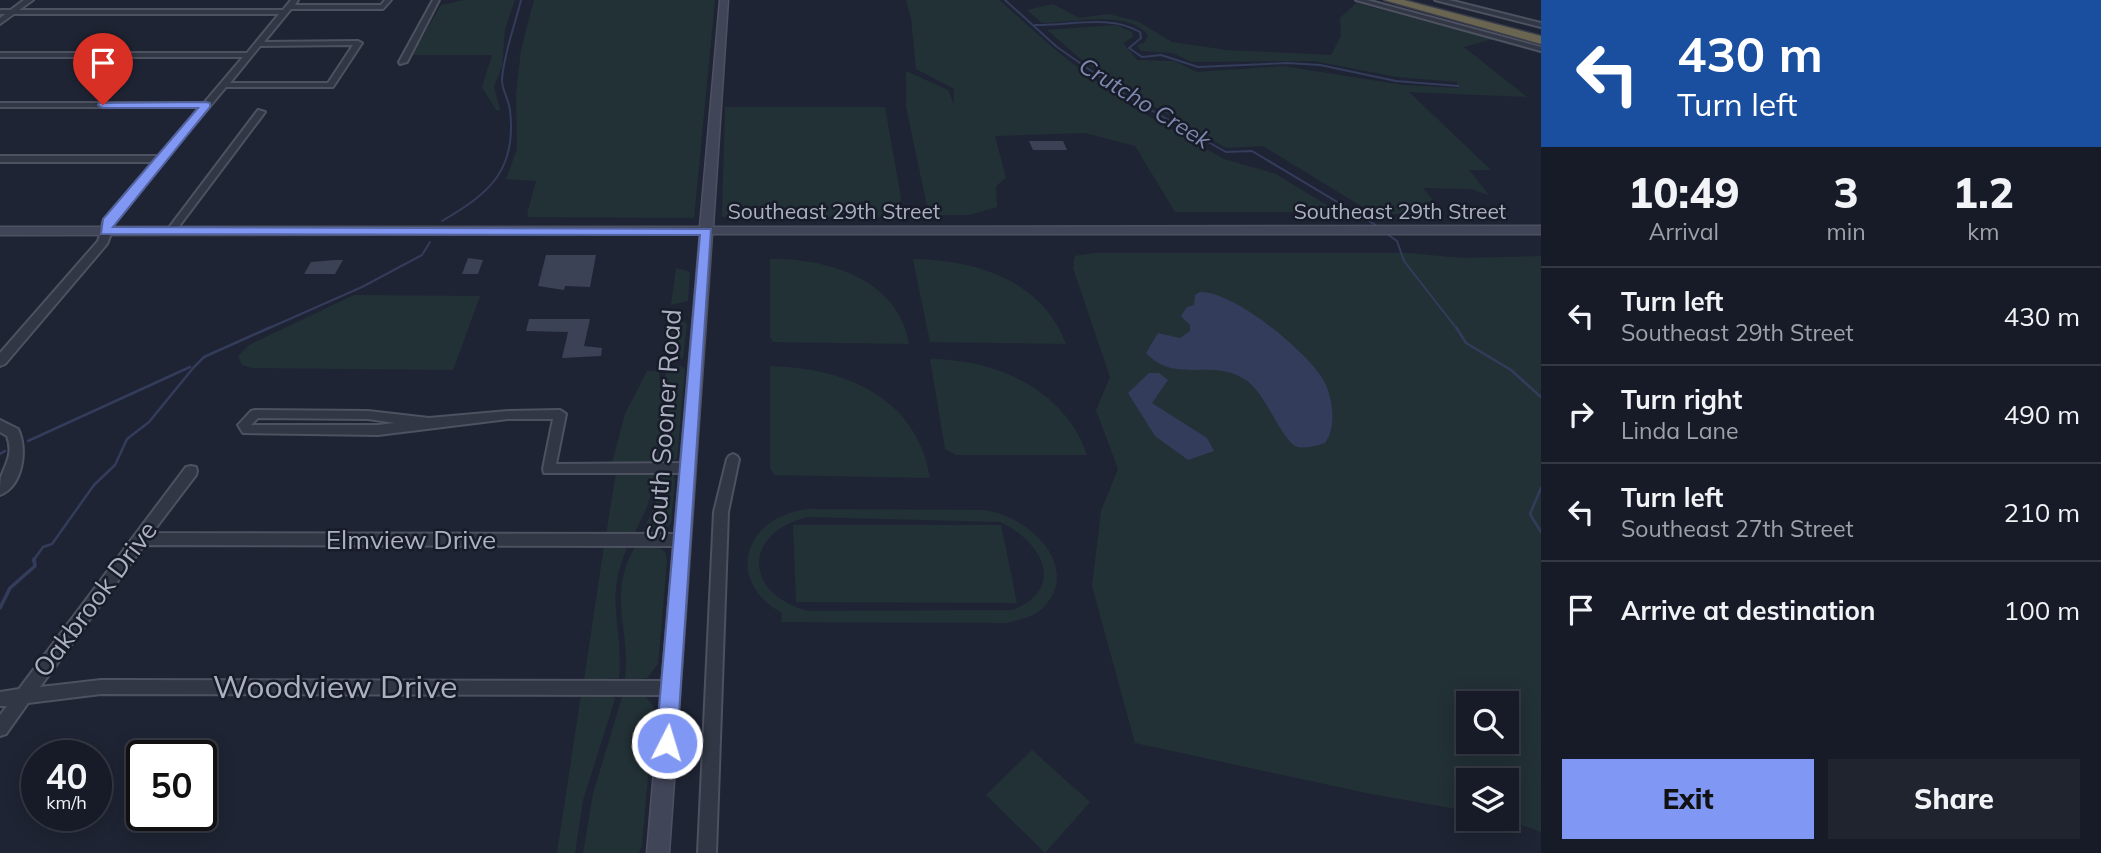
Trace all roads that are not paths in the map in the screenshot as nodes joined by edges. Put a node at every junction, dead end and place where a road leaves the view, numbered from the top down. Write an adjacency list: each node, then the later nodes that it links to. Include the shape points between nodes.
1 (30, 0): 12 (street)
2 (388, 0): 10 (street, via 383,7)
3 (436, 0): 22 (street)
4 (724, 0): 33 (main road, South Sooner Road)
5 (1359, 0): 19 (street)
6 (1390, 0): 17 (highway)
7 (1409, 0): 16 (highway)
8 (1439, 0): 9 (street)
9 (1461, 2): 13 (street)
10 (290, 6): 12 (street); 18 (street)
11 (0, 12): 12 (street)
12 (13, 12): 14 (street)
13 (1496, 15): 15 (highway)
14 (0, 22)
15 (1541, 26)
16 (1541, 34)
17 (1541, 40)
18 (258, 44): 21 (street); 23 (street, via 358,43 330,85)
19 (1541, 49)
20 (0, 55): 21 (street)
21 (249, 55): 23 (street)
22 (403, 62)
23 (224, 85): 25 (street)
24 (0, 105): 25 (street)
25 (206, 105): 28 (street)
26 (261, 112): 32 (street)
27 (0, 159): 28 (street)
28 (161, 159): 31 (street, via 108,222)
29 (1541, 230): 33 (main road, Southeast 29th Street)
30 (0, 231): 31 (main road, Southeast 29th Street)
31 (106, 231): 32 (main road, Southeast 29th Street); 34 (street, via 103,242)
32 (171, 231): 33 (main road, Southeast 29th Street)
33 (706, 231): 38 (main road, South Sooner Road)
34 (0, 361)
35 (429, 423): 35 (street, via 378,430 247,429 244,425 256,414 368,415); 38 (street, via 561,414 549,469)
36 (0, 425): 40 (street, via 13,433 18,457)
37 (733, 458): 48 (street, via 721,512)
38 (689, 468): 42 (main road, South Sooner Road)
39 (191, 471): 41 (street, Oakbrook Drive)
40 (0, 489)
41 (140, 539): 42 (street, Elmview Drive); 44 (street, Oakbrook Drive)
42 (683, 540): 43 (main road, South Sooner Road)
43 (672, 688): 44 (street, Woodview Drive, via 101,687); 47 (main road, South Sooner Road)
44 (23, 696): 45 (street, Woodview Drive); 46 (street, Oakbrook Drive)
45 (0, 699)
46 (0, 728)
47 (658, 853)
48 (707, 853)

